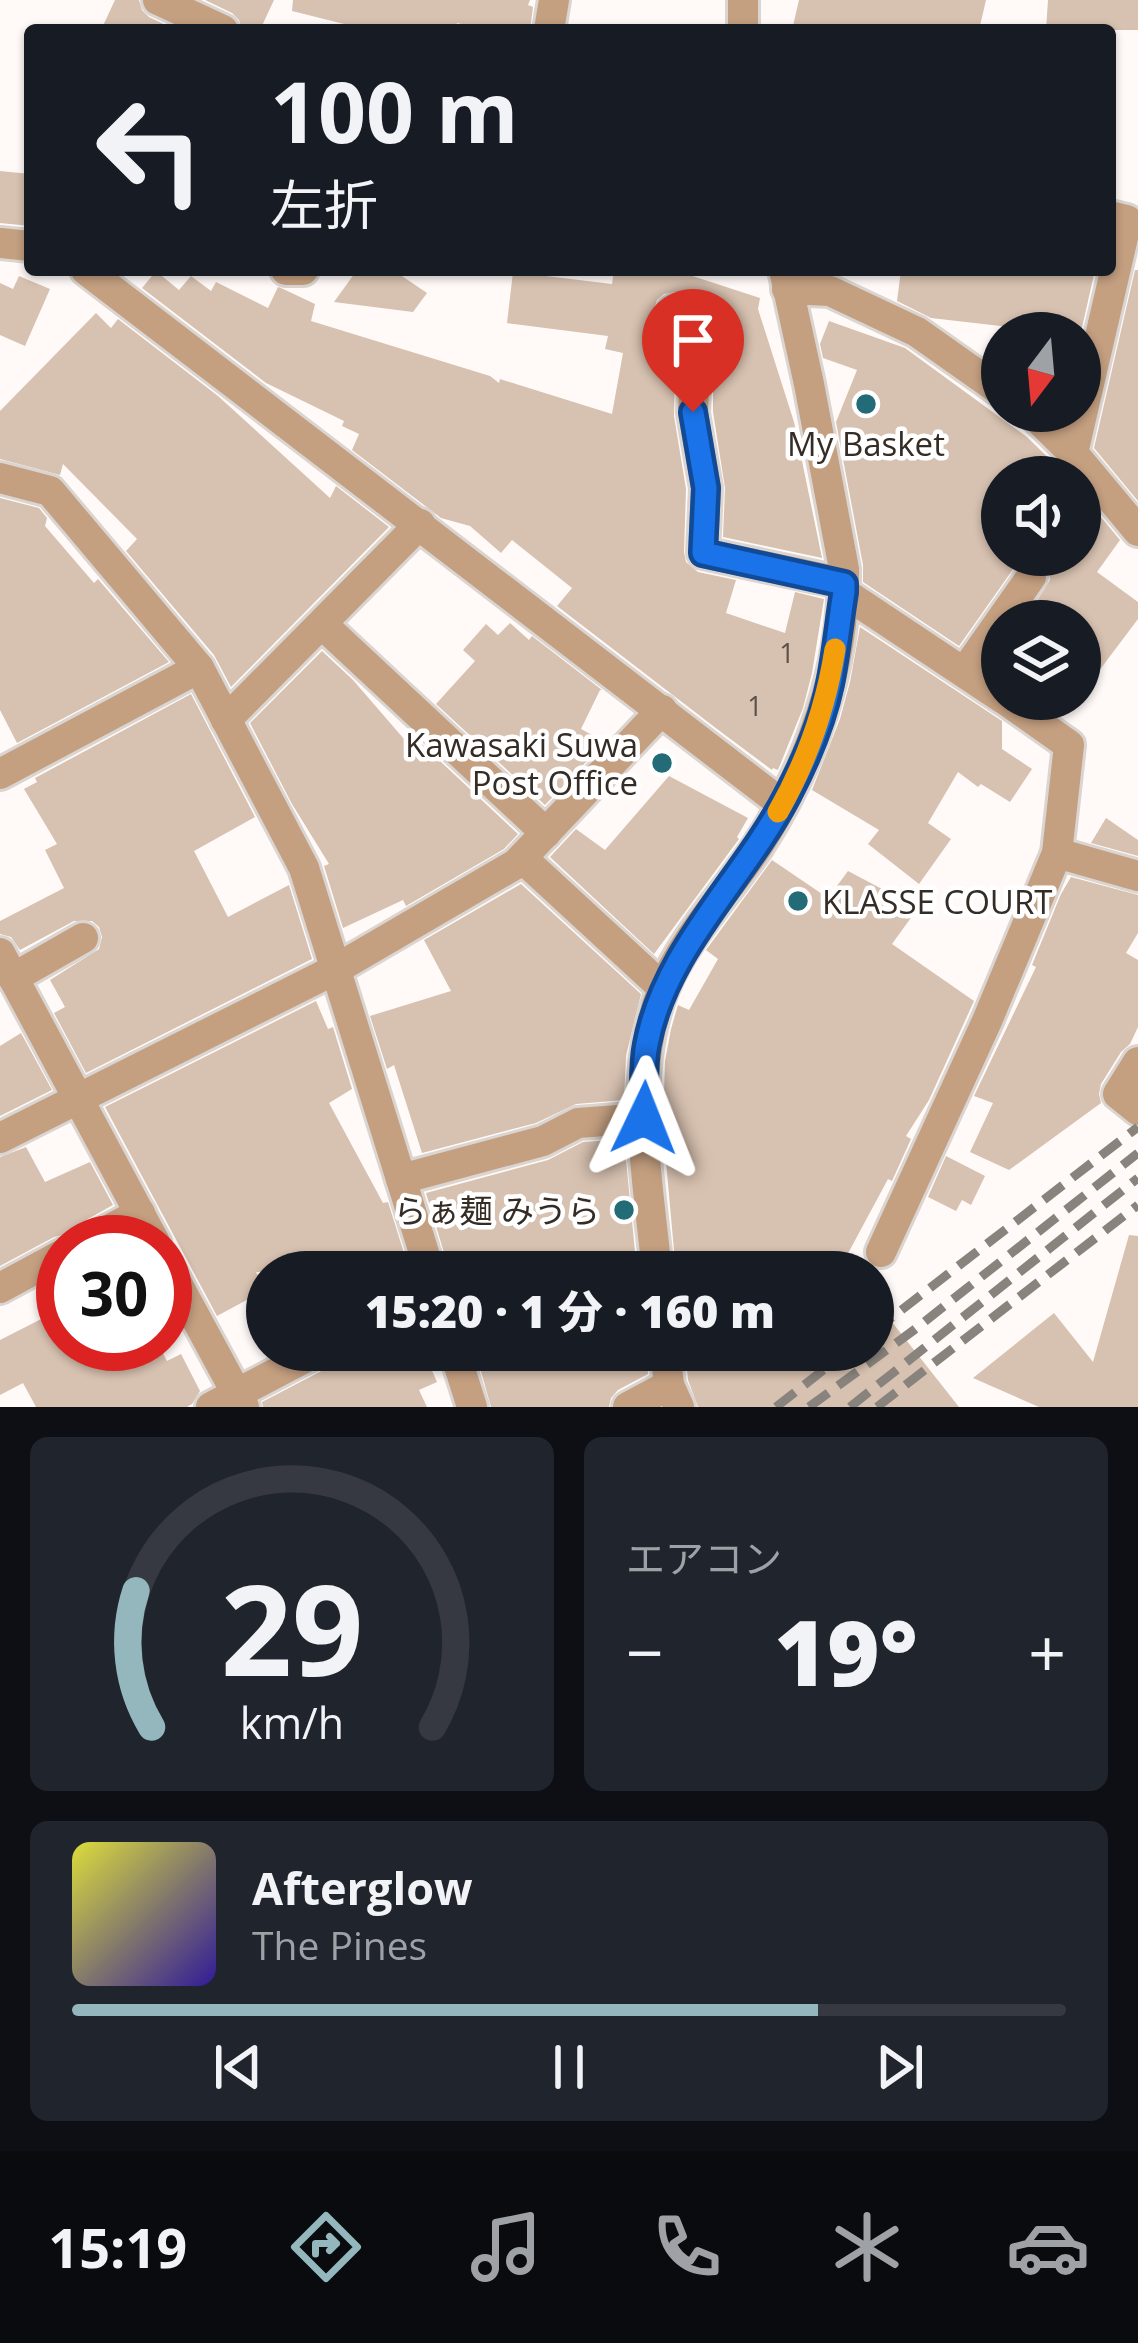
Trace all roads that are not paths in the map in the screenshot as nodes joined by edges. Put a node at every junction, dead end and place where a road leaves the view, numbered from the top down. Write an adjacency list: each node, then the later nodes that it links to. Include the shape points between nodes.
1 (158, 0): 2 (street)
2 (210, 24)
3 (1116, 217): 4 (street, via 1127,220)
4 (1116, 267)
5 (94, 276): 13 (street)
6 (1114, 276): 11 (street)
7 (786, 280): 9 (street, via 830,291 916,332); 16 (street)
8 (673, 311): 16 (street, via 695,363 703,553)
9 (981, 377)
10 (1052, 432): 11 (street)
11 (1073, 453): 14 (street)
12 (0, 478): 18 (street, via 50,491)
13 (420, 524): 17 (street); 21 (street)
14 (1138, 531)
15 (1031, 578): 19 (street)
16 (844, 588): 19 (street); 25 (street, via 830,687)
17 (322, 624): 22 (street); 26 (street)
18 (199, 668): 22 (street); 24 (street)
19 (965, 671): 20 (street)
20 (981, 682)
21 (662, 710): 25 (street); 26 (street)
22 (226, 720): 32 (street, via 304,868)
23 (1034, 720): 27 (street, via 1069,745)
24 (0, 774)
25 (782, 804): 33 (street)
26 (546, 833): 28 (street)
27 (1057, 853): 29 (street); 43 (street)
28 (522, 858): 32 (street); 33 (street)
29 (1138, 876)
30 (83, 938): 31 (street)
31 (7, 966): 35 (street)
32 (336, 969): 35 (street); 39 (street)
33 (663, 988): 37 (street, via 646,1046)
34 (1138, 1062): 36 (street, via 1118,1094)
35 (78, 1098): 38 (street); 40 (street)
36 (1138, 1110)
37 (644, 1118): 39 (street, via 578,1123 543,1141); 42 (street)
38 (0, 1138)
39 (401, 1179): 41 (street)
40 (140, 1214)
41 (423, 1251)
42 (655, 1251)
43 (881, 1251)
44 (36, 1269): 45 (street)
45 (0, 1288)
46 (192, 1320): 50 (street)
47 (284, 1371): 50 (street)
48 (461, 1371): 51 (street)
49 (674, 1396): 52 (street)
50 (230, 1402)
51 (472, 1407)
52 (628, 1407)

